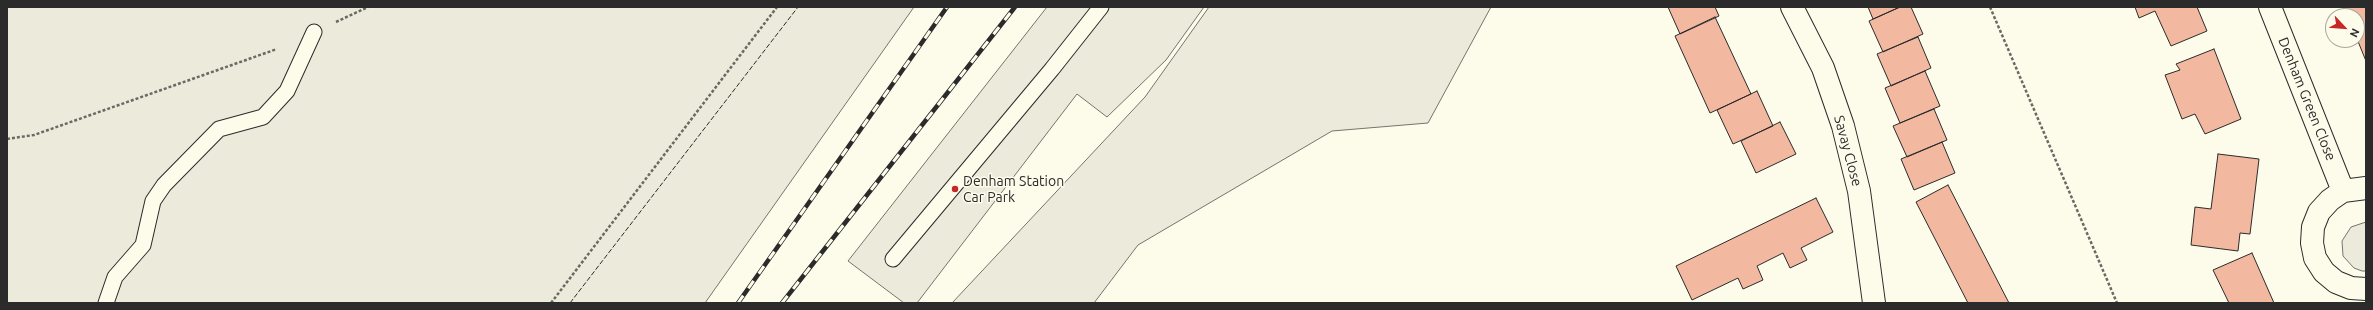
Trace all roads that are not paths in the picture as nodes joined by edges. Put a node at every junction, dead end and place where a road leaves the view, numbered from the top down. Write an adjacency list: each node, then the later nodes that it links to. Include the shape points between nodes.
1 (1101, 7): 7 (lane)
2 (1792, 7): 10 (street, Savay Close, via 1823,68 1843,126 1859,191)
3 (2270, 7): 6 (street, Denham Green Close)
4 (314, 32): 9 (lane, via 287,91 263,117 219,129 164,185 153,201 143,245 115,277)
5 (2366, 188): 6 (street)
6 (2343, 191): 8 (street, via 2319,212 2313,227 2315,258 2324,272 2336,282 2351,288)
7 (893, 259)
8 (2366, 289)
9 (106, 303)
10 (1874, 303)

